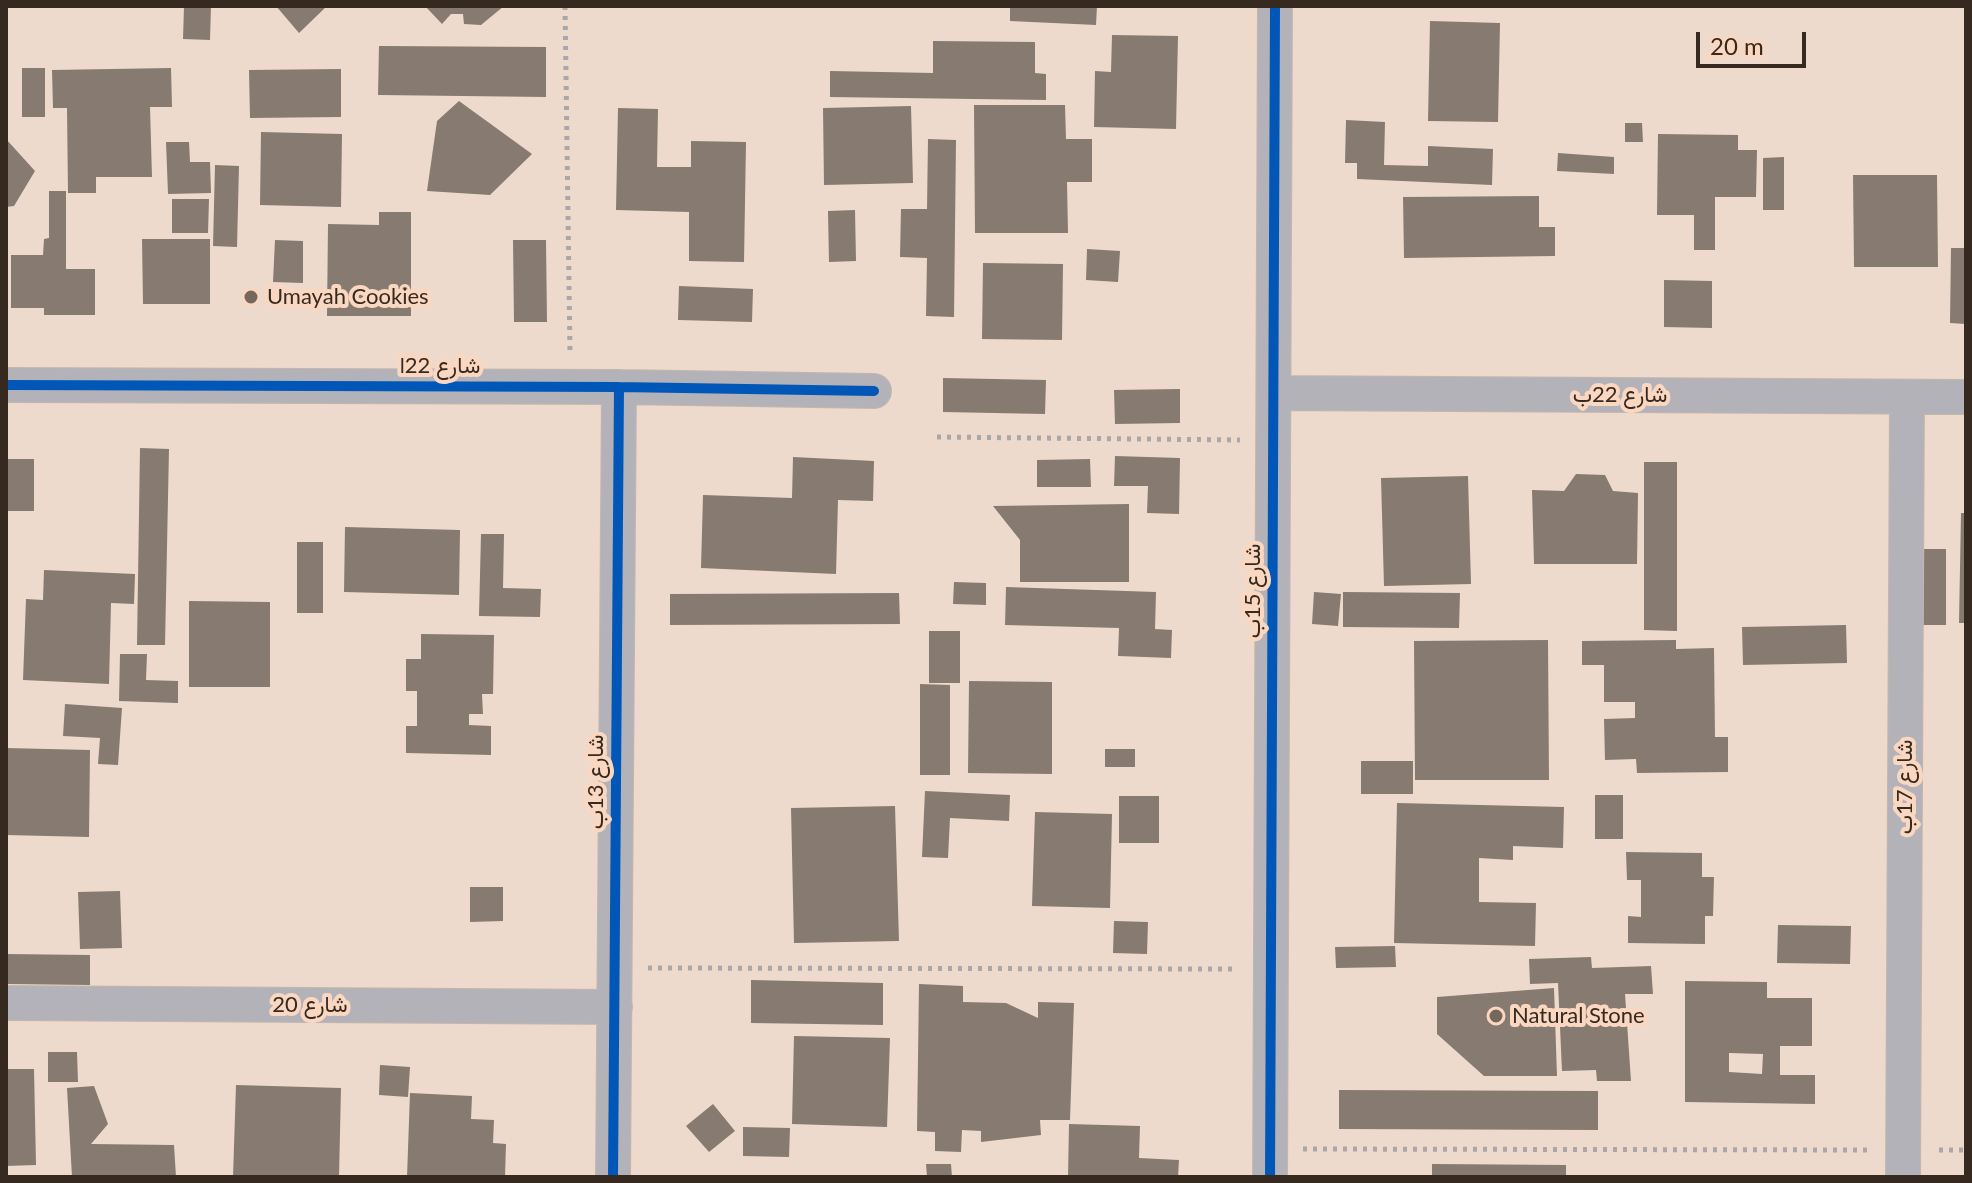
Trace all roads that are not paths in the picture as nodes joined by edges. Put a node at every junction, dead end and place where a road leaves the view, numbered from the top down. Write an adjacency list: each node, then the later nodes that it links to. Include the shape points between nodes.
1 (1275, 6): 5 (street, شارع 15ب)
2 (6, 385): 3 (street, شارع 22ا)
3 (619, 387): 4 (street, شارع 22ا); 9 (street, شارع 13ب)
4 (874, 391)
5 (1274, 393): 6 (street, شارع 22ب); 10 (street, شارع 15ب)
6 (1907, 397): 7 (street, شارع 22ب); 11 (street, شارع 17ب)
7 (1966, 397)
8 (6, 1003): 9 (street, شارع 20)
9 (615, 1007): 12 (street, شارع 13ب)
10 (1270, 1163)
11 (1904, 1163)
12 (613, 1177)

